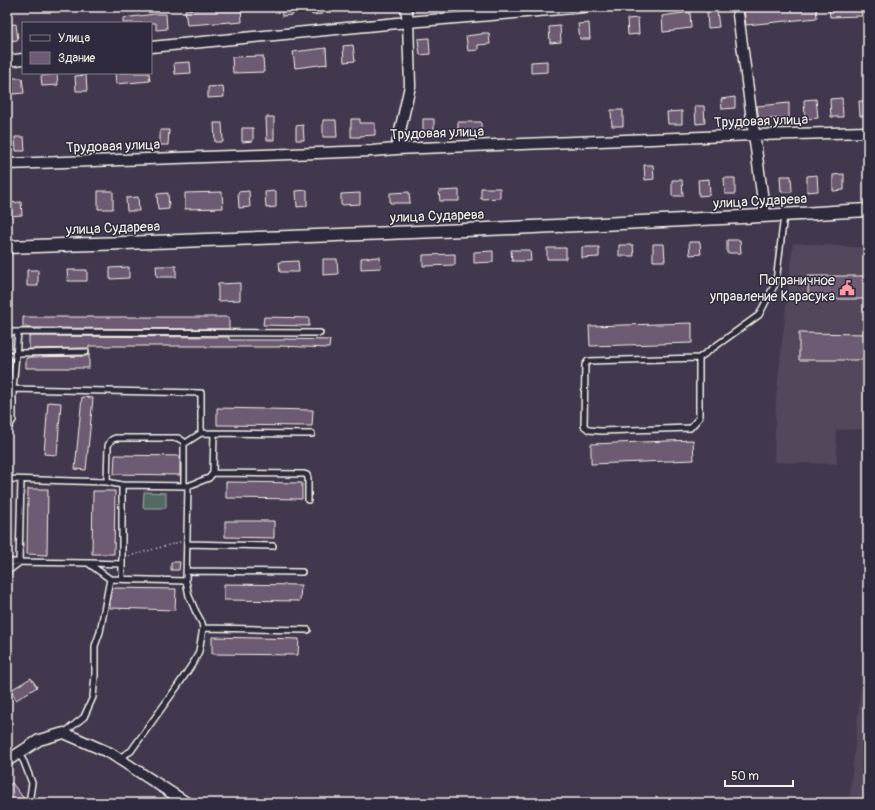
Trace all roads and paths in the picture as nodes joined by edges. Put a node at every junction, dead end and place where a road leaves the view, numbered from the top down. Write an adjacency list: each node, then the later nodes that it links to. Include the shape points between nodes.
1 (406, 7): 4 (street)
2 (584, 7): 4 (street)
3 (737, 7): 9 (street)
4 (408, 22): 5 (street); 10 (street, via 410,86)
5 (152, 47)
6 (22, 59): 7 (street)
7 (7, 61)
8 (868, 132): 9 (street, Трудовая улица)
9 (754, 135): 10 (street, Трудовая улица); 14 (street)
10 (396, 149): 11 (street, Трудовая улица)
11 (7, 164)
12 (868, 210): 13 (street, улица Сударева)
13 (784, 215): 14 (street, улица Сударева); 22 (lane, via 776,282 759,316)
14 (765, 216): 15 (street, улица Сударева)
15 (7, 247)
16 (7, 332): 17 (lane)
17 (18, 332): 18 (lane); 20 (lane)
18 (320, 333)
19 (86, 352): 20 (lane)
20 (17, 353): 21 (lane); 24 (lane)
21 (7, 357)
22 (699, 358): 22 (lane, via 588,361 585,365 584,426 589,430 601,431 690,428 699,418)
23 (7, 389): 24 (lane)
24 (13, 389): 25 (lane, via 13,420); 26 (lane, via 201,393)
25 (7, 427)
26 (201, 433): 27 (lane); 29 (lane)
27 (214, 433): 28 (lane); 30 (lane)
28 (312, 434)
29 (184, 444): 33 (lane, via 184,441 178,438 112,439 108,446); 35 (lane)
30 (213, 473): 35 (lane, via 209,478); 36 (lane, via 304,474 308,478)
31 (7, 479): 32 (lane)
32 (21, 480): 33 (lane); 41 (lane)
33 (107, 482): 34 (lane)
34 (122, 485): 35 (lane); 39 (lane)
35 (186, 486): 37 (lane)
36 (308, 500)
37 (187, 542): 38 (lane); 39 (path); 43 (lane)
38 (273, 546)
39 (122, 561): 42 (lane); 47 (lane)
40 (7, 562): 41 (lane)
41 (20, 562): 42 (lane); 44 (lane)
42 (88, 563): 46 (lane)
43 (187, 570): 45 (lane); 48 (lane)
44 (7, 572)
45 (302, 572)
46 (110, 579): 47 (lane); 51 (lane, via 100,632 94,646 93,697 84,717)
47 (122, 579): 48 (lane)
48 (186, 581): 49 (lane, via 194,610 201,619)
49 (203, 628): 50 (lane); 53 (lane, via 195,660 131,751)
50 (308, 630)
51 (64, 733): 52 (street, via 39,740); 53 (street)
52 (19, 754): 54 (street); 55 (lane, via 32,784)
53 (119, 758): 56 (street)
54 (7, 761)
55 (29, 803)
56 (187, 803)

